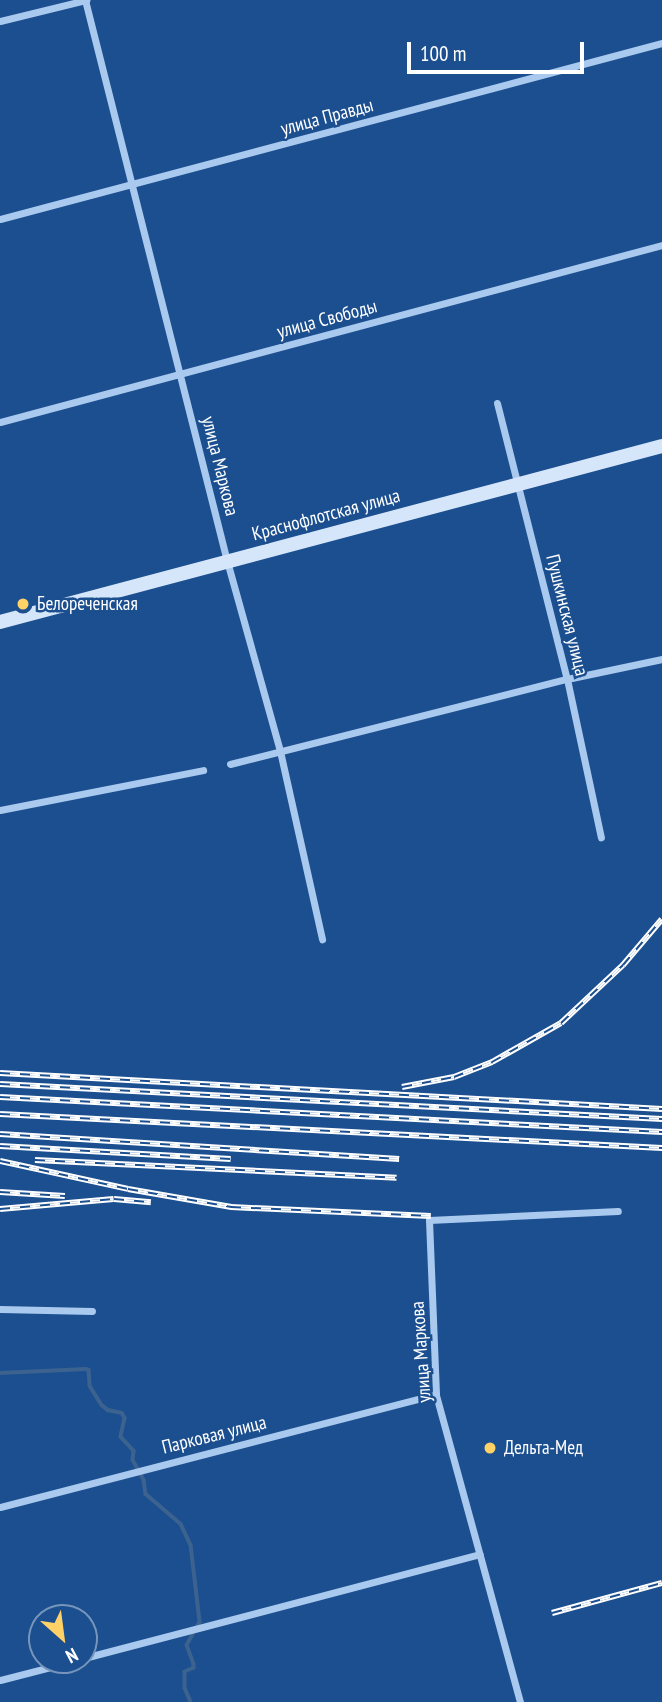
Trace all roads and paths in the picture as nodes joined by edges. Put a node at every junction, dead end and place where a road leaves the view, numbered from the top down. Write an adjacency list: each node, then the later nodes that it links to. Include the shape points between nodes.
1 (85, 0): 2 (street); 4 (street, улица Маркова)
2 (0, 21)
3 (662, 43): 4 (street, улица Правды)
4 (133, 186): 5 (street, улица Правды); 7 (street, улица Маркова)
5 (0, 219)
6 (662, 245): 7 (street, улица Свободы)
7 (181, 374): 9 (street, улица Свободы); 12 (street, улица Маркова)
8 (497, 403): 11 (street, Пушкинская улица)
9 (0, 422)
10 (662, 446): 11 (street, Краснофлотская улица)
11 (516, 485): 12 (street, Краснофлотская улица); 15 (street, Пушкинская улица)
12 (227, 561): 13 (street, Краснофлотская улица); 16 (street, улица Маркова)
13 (0, 622)
14 (662, 659): 15 (street)
15 (567, 679): 16 (street); 20 (street, Пушкинская улица)
16 (280, 751): 17 (street); 21 (street, улица Маркова)
17 (230, 764)
18 (203, 770): 19 (street)
19 (0, 810)
20 (601, 837)
21 (322, 939)
22 (618, 1211): 25 (street, улица Маркова, via 429,1220)
23 (0, 1309): 24 (street)
24 (92, 1311)
25 (436, 1394): 26 (street, Парковая улица); 27 (street, улица Маркова)
26 (0, 1507)
27 (480, 1554): 28 (street); 31 (street, улица Маркова)
28 (98, 1654)
29 (28, 1673): 30 (street)
30 (0, 1680)
31 (520, 1702)

